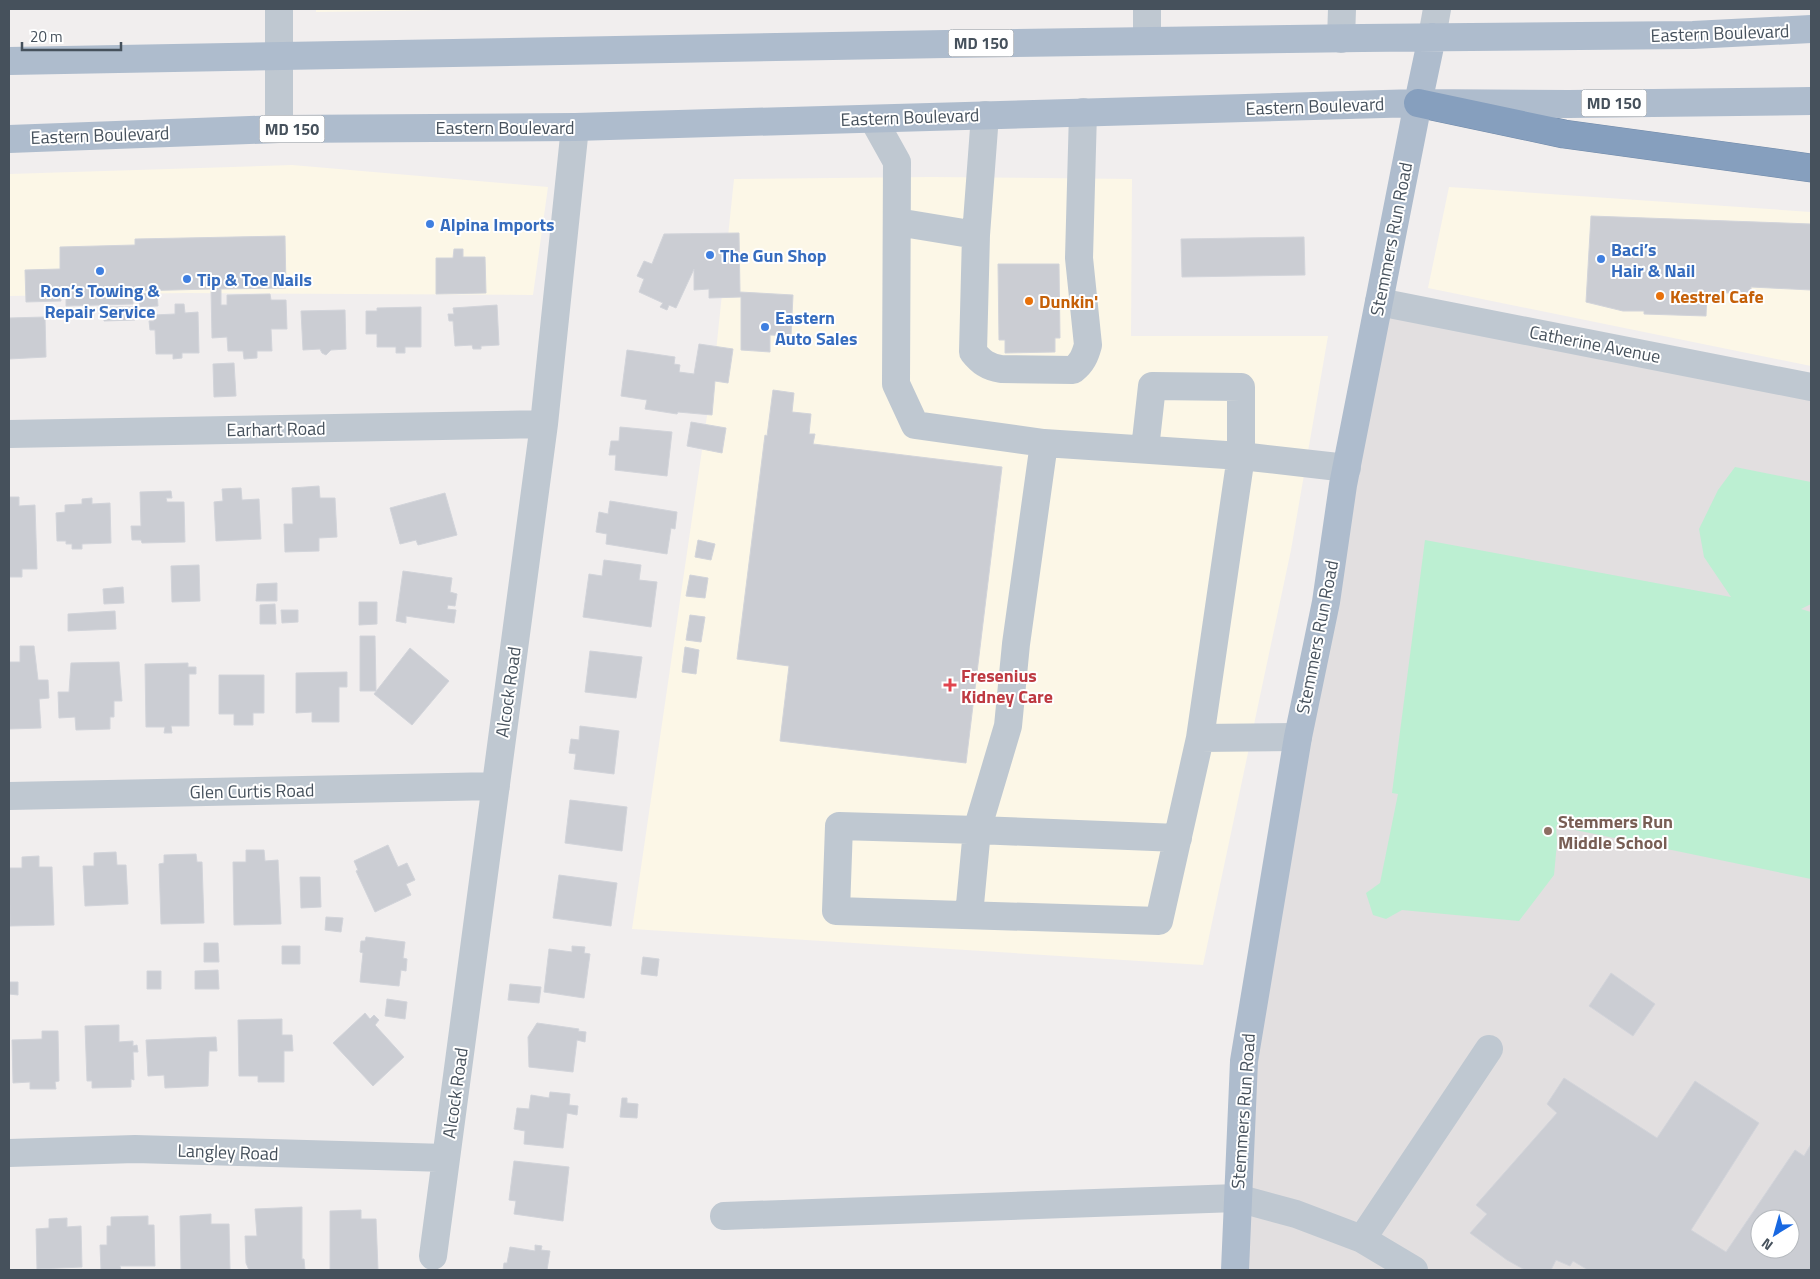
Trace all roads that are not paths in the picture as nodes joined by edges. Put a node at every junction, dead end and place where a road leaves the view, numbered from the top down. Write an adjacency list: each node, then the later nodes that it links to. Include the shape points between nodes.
1 (279, 9): 9 (street)
2 (1147, 9): 8 (street)
3 (1342, 9): 7 (street)
4 (1437, 9): 6 (street, Stemmers Run Road)
5 (1811, 29): 6 (main road, Eastern Boulevard / MD 150, via 1693,35)
6 (1432, 37): 7 (main road, Eastern Boulevard / MD 150); 12 (main road, Stemmers Run Road)
7 (1341, 39): 8 (main road, Eastern Boulevard / MD 150)
8 (1147, 41): 9 (main road, Eastern Boulevard / MD 150)
9 (280, 56): 10 (main road, Eastern Boulevard / MD 150); 17 (street)
10 (9, 61)
11 (1811, 101): 12 (main road, Eastern Boulevard / MD 150)
12 (1418, 103): 13 (main road, Eastern Boulevard / MD 150); 19 (highway, via 1564,134); 22 (main road, Stemmers Run Road)
13 (1083, 112): 14 (main road, Eastern Boulevard / MD 150); 21 (street, via 1079,258 1088,345 1080,365 1072,370 1001,369 979,360 973,352)
14 (985, 115): 15 (main road, Eastern Boulevard / MD 150); 21 (street)
15 (873, 119): 16 (main road, Eastern Boulevard / MD 150); 20 (street, via 897,162)
16 (575, 127): 17 (main road, Eastern Boulevard / MD 150); 24 (street, Alcock Road)
17 (279, 129): 18 (main road, Eastern Boulevard / MD 150)
18 (9, 139)
19 (1811, 168)
20 (897, 222): 21 (street); 26 (street, via 896,384 915,425)
21 (976, 235)
22 (1380, 302): 23 (street, Catherine Avenue); 29 (main road, Stemmers Run Road)
23 (1811, 387)
24 (544, 424): 25 (street, Earhart Road); 32 (street, Alcock Road)
25 (9, 434)
26 (1044, 443): 27 (street); 34 (street, via 1008,726)
27 (1145, 449): 28 (street); 28 (street, via 1152,386 1241,387)
28 (1241, 456): 29 (street); 31 (street)
29 (1347, 468): 30 (main road, Stemmers Run Road, via 1326,602)
30 (1298, 737): 31 (street); 40 (main road, Stemmers Run Road, via 1244,1061)
31 (1200, 738): 35 (street)
32 (496, 786): 33 (street, Glen Curtis Road); 39 (street, Alcock Road)
33 (9, 796)
34 (977, 830): 35 (street); 36 (street); 36 (street, via 839,826 836,912)
35 (1178, 838): 36 (street, via 1159,920)
36 (969, 916)
37 (1489, 1049): 42 (street)
38 (9, 1153): 39 (street, Langley Road, via 135,1149)
39 (446, 1158): 43 (street, Alcock Road)
40 (1237, 1198): 41 (street); 42 (street, via 1296,1214); 44 (main road, Stemmers Run Road)
41 (724, 1216)
42 (1362, 1239): 45 (street)
43 (433, 1256)
44 (1235, 1270)
45 (1414, 1270)

